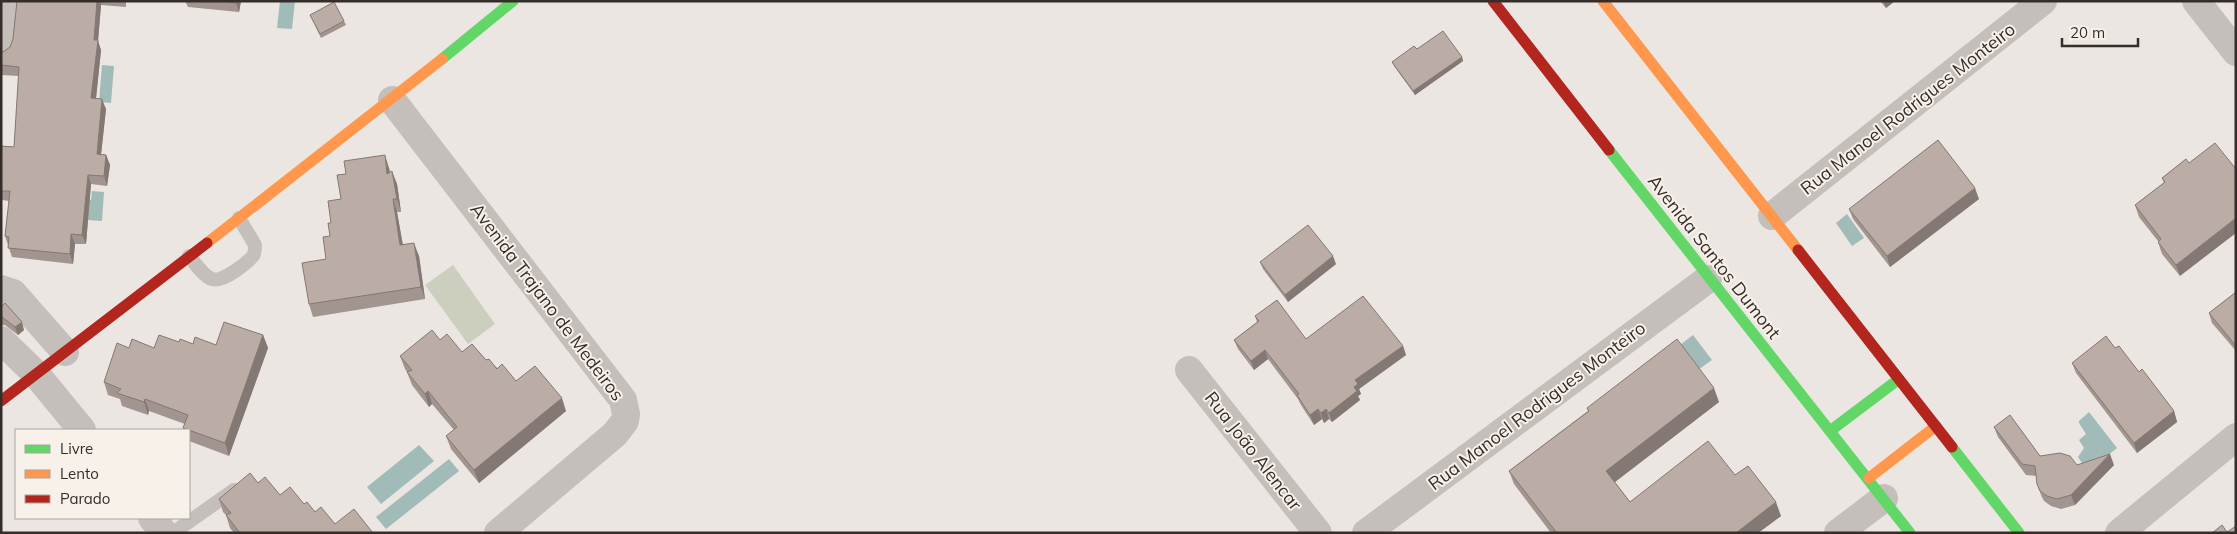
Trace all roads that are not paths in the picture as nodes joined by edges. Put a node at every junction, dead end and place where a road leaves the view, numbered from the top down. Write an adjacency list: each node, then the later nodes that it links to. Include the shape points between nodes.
1 (6, 1): 7 (street)
2 (513, 1): 9 (main road)
3 (1493, 1): 13 (main road, Avenida Santos Dumont)
4 (1603, 1): 10 (main road)
5 (2044, 1): 10 (street, Rua Manoel Rodrigues Monteiro)
6 (2196, 1): 8 (street)
7 (1, 47)
8 (2236, 52)
9 (392, 100): 11 (main road); 30 (street, Avenida Trajano de Medeiros, via 624,402 625,421 614,434)
10 (1772, 216): 19 (main road)
11 (239, 218): 12 (main road); 12 (lane, via 255,245 254,256 227,276 213,280)
12 (189, 256): 16 (main road)
13 (1708, 279): 23 (main road, Avenida Santos Dumont); 32 (street, Rua Manoel Rodrigues Monteiro)
14 (2, 289): 16 (street, via 13,292)
15 (1, 340): 18 (street)
16 (65, 352): 18 (main road)
17 (1189, 370): 31 (street, Rua João Alencar)
18 (36, 374): 20 (main road); 22 (street)
19 (1899, 379): 21 (main road); 23 (main road)
20 (1, 401)
21 (1936, 426): 26 (main road); 35 (main road)
22 (81, 429)
23 (1830, 431): 26 (main road, Avenida Santos Dumont)
24 (2236, 437): 36 (street)
25 (243, 483): 29 (lane)
26 (1876, 488): 33 (street); 34 (main road, Avenida Santos Dumont)
27 (153, 519): 28 (street)
28 (164, 533)
29 (173, 533)
30 (498, 533)
31 (1318, 533)
32 (1366, 533)
33 (1838, 533)
34 (1910, 533)
35 (2019, 533)
36 (2119, 533)

